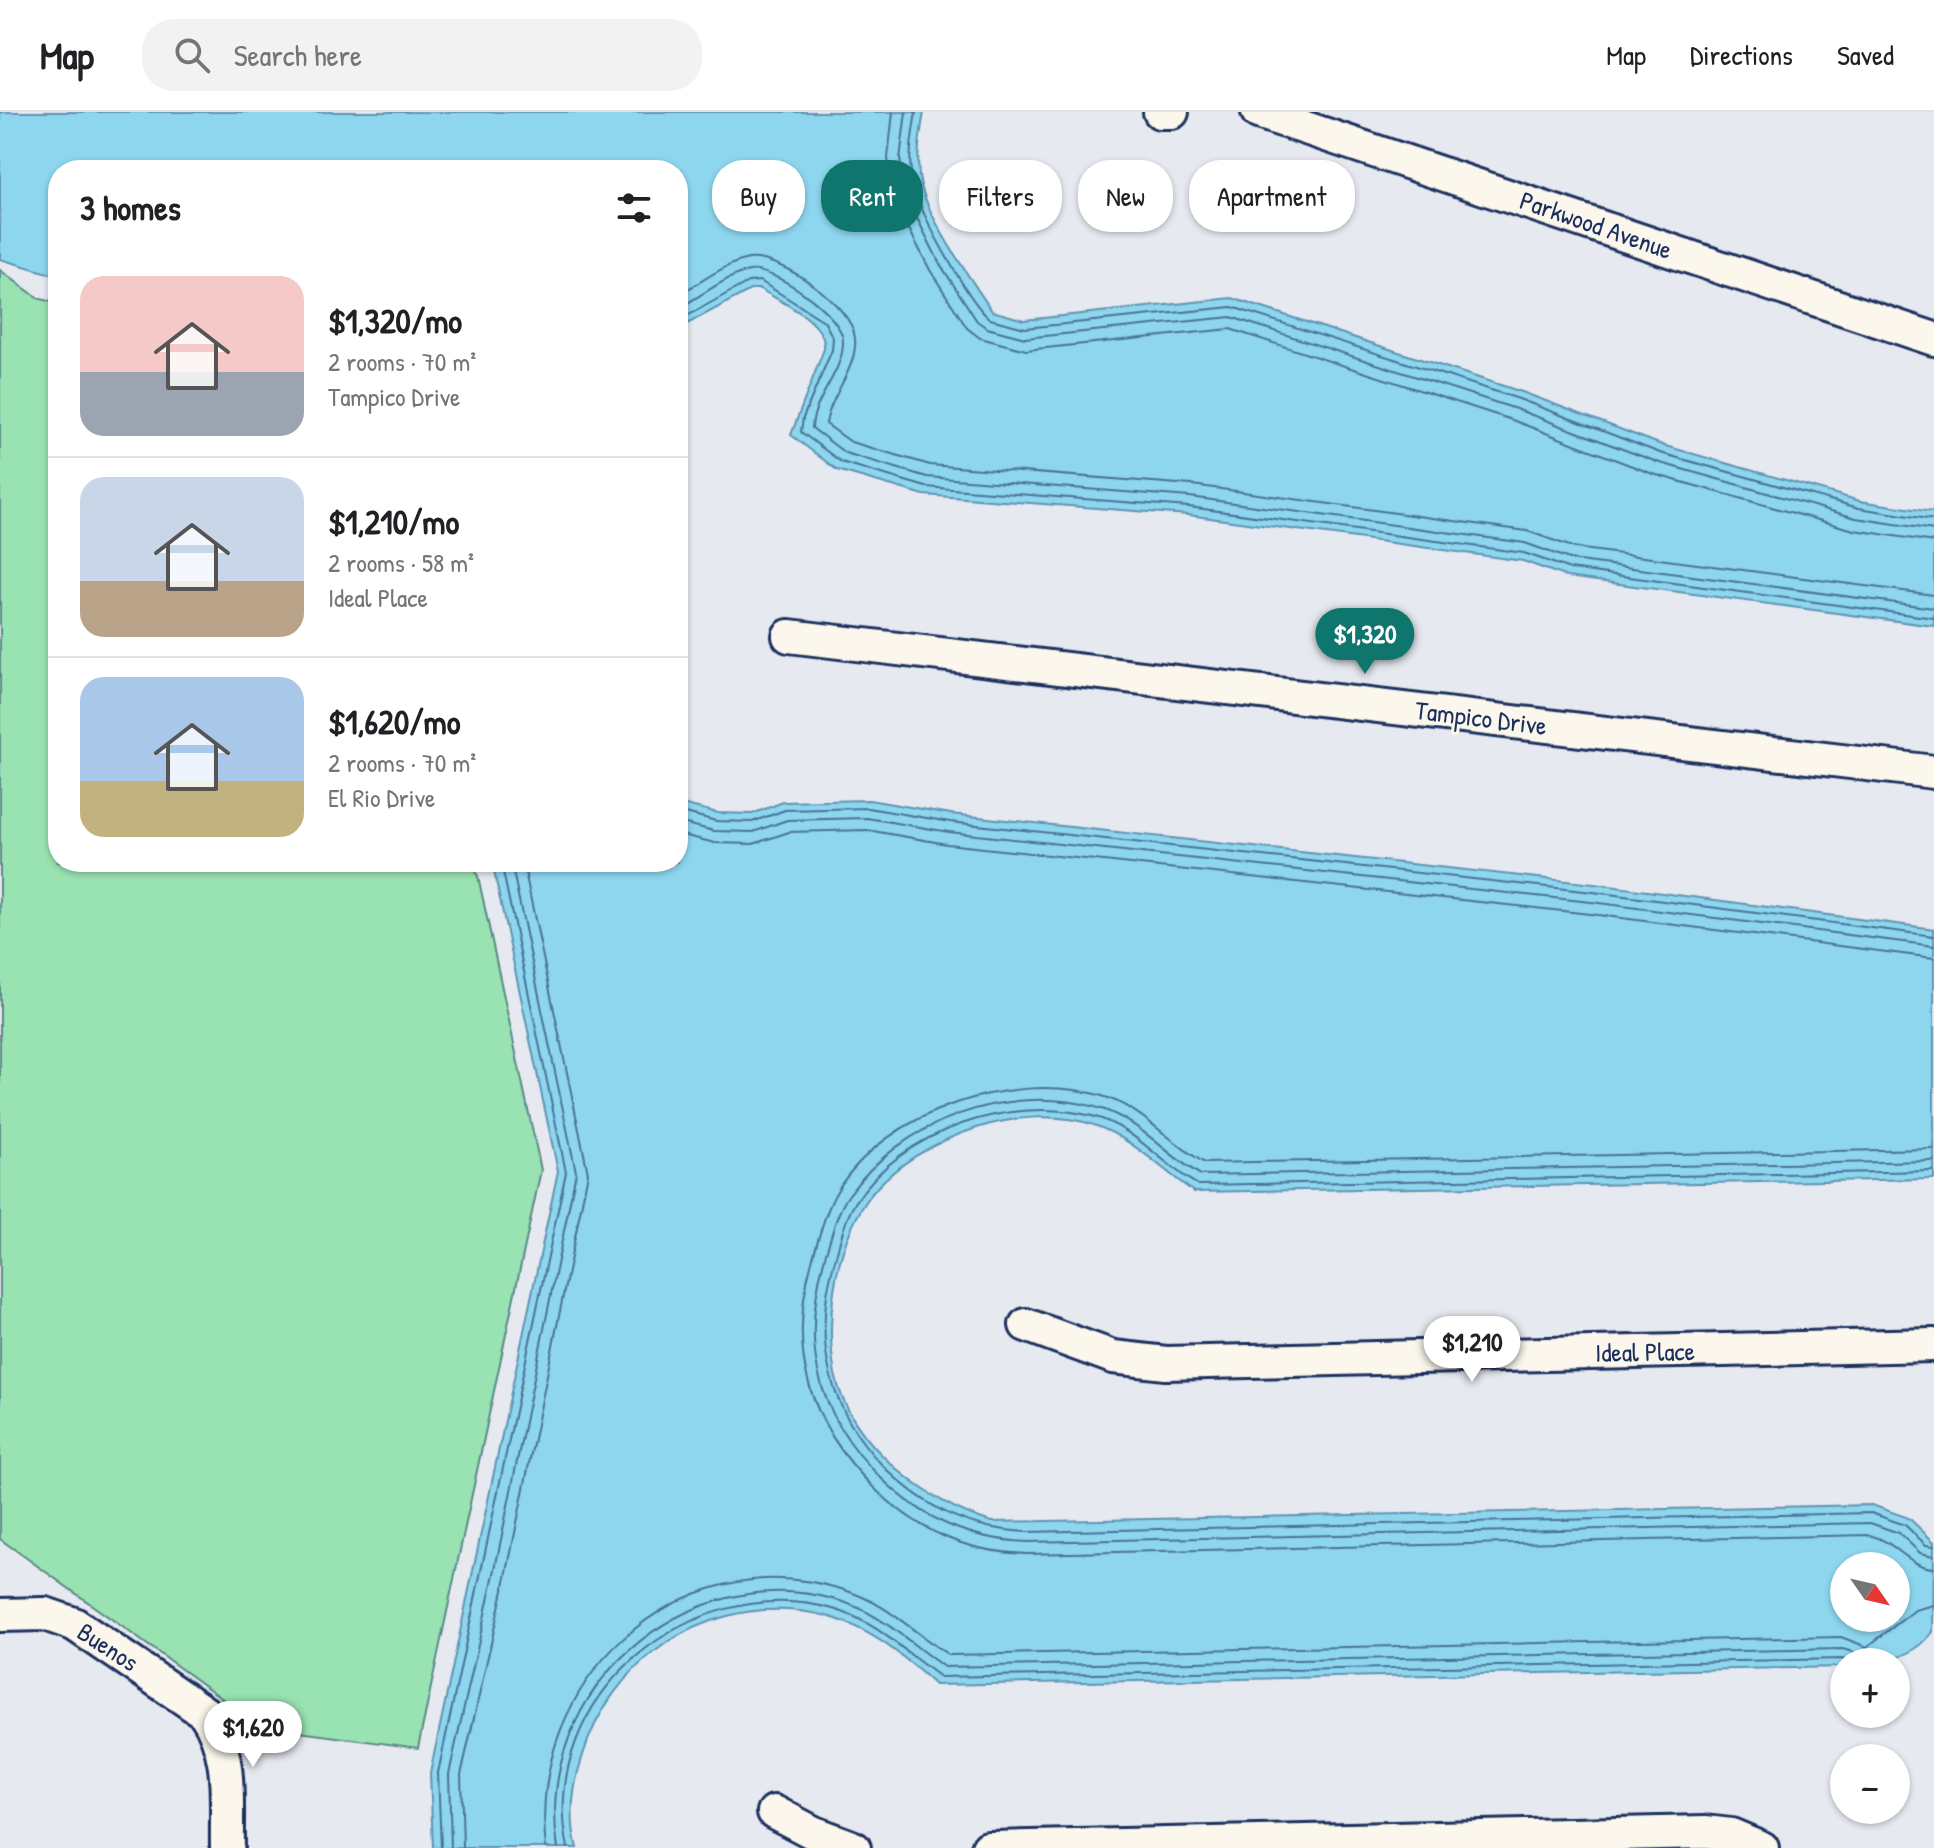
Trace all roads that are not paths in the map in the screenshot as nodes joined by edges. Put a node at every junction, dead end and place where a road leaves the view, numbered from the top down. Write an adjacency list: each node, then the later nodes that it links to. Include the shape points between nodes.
1 (1160, 112): 2 (street)
2 (1172, 112)
3 (1258, 112): 4 (street, Parkwood Avenue)
4 (1934, 339)
5 (789, 636): 6 (street, Tampico Drive)
6 (1934, 772)
7 (1026, 1325): 8 (street, Ideal Place, via 1113,1357 1166,1363)
8 (1934, 1345)
9 (0, 1615): 11 (street, Buenos, via 45,1614 74,1624 205,1713 225,1752)
10 (774, 1812): 12 (street)
11 (227, 1848)
12 (854, 1848)
13 (988, 1848): 14 (street, via 1705,1832 1731,1835)
14 (1762, 1848)

